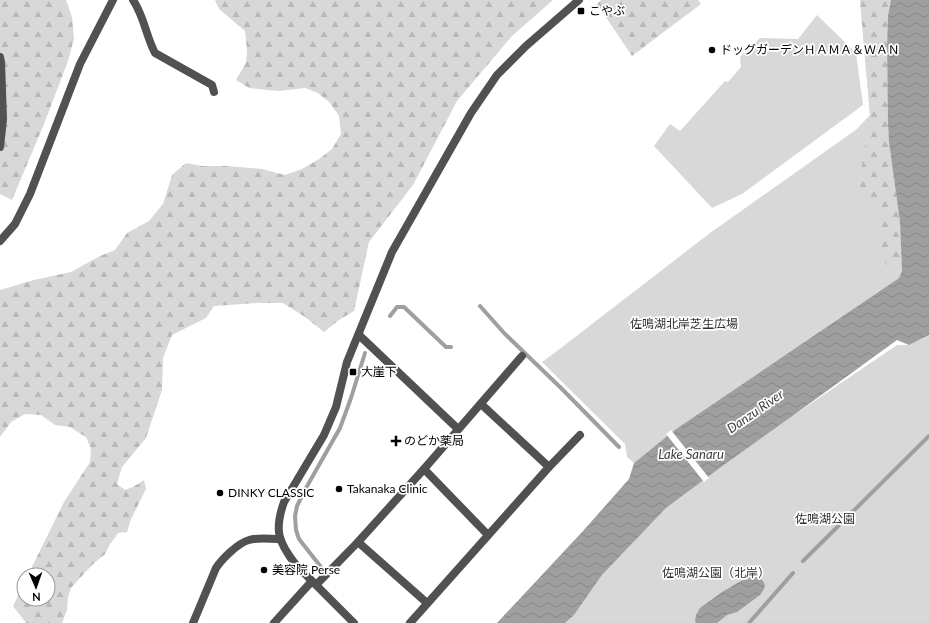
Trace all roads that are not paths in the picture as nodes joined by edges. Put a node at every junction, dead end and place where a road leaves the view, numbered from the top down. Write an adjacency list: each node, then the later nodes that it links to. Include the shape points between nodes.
1 (113, 0): 7 (street, via 80,64 30,194 15,224)
2 (133, 0): 5 (street, via 142,16 155,53 212,85)
3 (579, 0): 8 (street, via 497,75 471,113 392,252)
4 (0, 57): 6 (street, via 3,119)
5 (214, 92)
6 (0, 147)
7 (0, 241)
8 (359, 335): 11 (street); 16 (street, via 347,362 336,407 324,435 284,502 278,530)
9 (522, 356): 10 (street)
10 (481, 404): 11 (street); 13 (street)
11 (458, 429): 14 (street)
12 (580, 435): 13 (street)
13 (549, 466): 15 (street)
14 (424, 469): 15 (street); 17 (street)
15 (488, 535): 19 (street)
16 (280, 540): 18 (street, via 288,555); 20 (street, via 248,540 232,551 216,568)
17 (358, 542): 18 (street, via 324,577); 19 (street)
18 (314, 583): 21 (street); 22 (street)
19 (427, 603): 23 (street)
20 (193, 623)
21 (274, 623)
22 (354, 623)
23 (410, 623)

